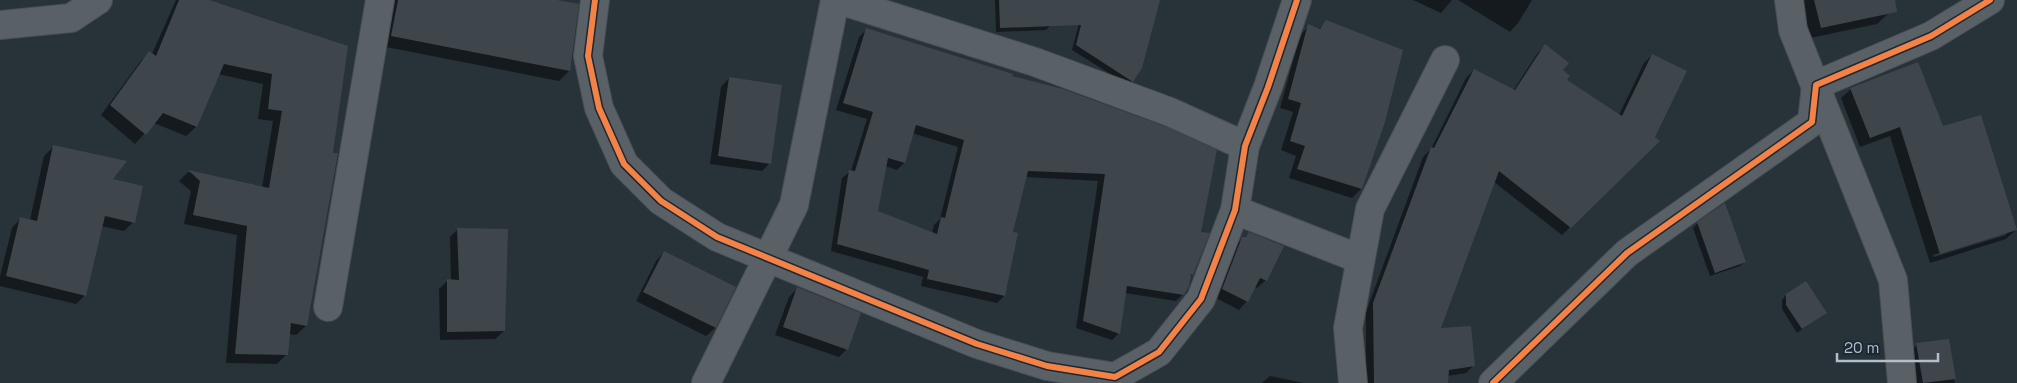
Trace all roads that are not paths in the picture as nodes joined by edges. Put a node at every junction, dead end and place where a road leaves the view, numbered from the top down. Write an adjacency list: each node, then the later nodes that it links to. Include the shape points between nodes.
1 (98, 0): 9 (street, via 71,18)
2 (380, 0): 16 (street)
3 (595, 0): 14 (street, via 588,56 599,108 624,164 661,201 709,232)
4 (835, 0): 14 (street, via 794,205)
5 (839, 0): 12 (street, via 1035,62 1170,112)
6 (1297, 0): 12 (street)
7 (1789, 0): 11 (street, via 1793,30)
8 (1990, 0): 11 (street, via 1931,36)
9 (0, 25)
10 (1445, 60): 15 (street, via 1370,209)
11 (1816, 85): 19 (street, via 1812,122 1628,253); 20 (street, via 1893,280)
12 (1245, 146): 13 (street)
13 (1235, 210): 14 (street, via 1201,299 1159,352 1115,377 1046,366 977,344); 15 (street)
14 (770, 258): 17 (street)
15 (1360, 259): 18 (street, via 1348,328)
16 (328, 307)
17 (706, 383)
18 (1353, 383)
19 (1493, 383)
20 (1902, 383)

